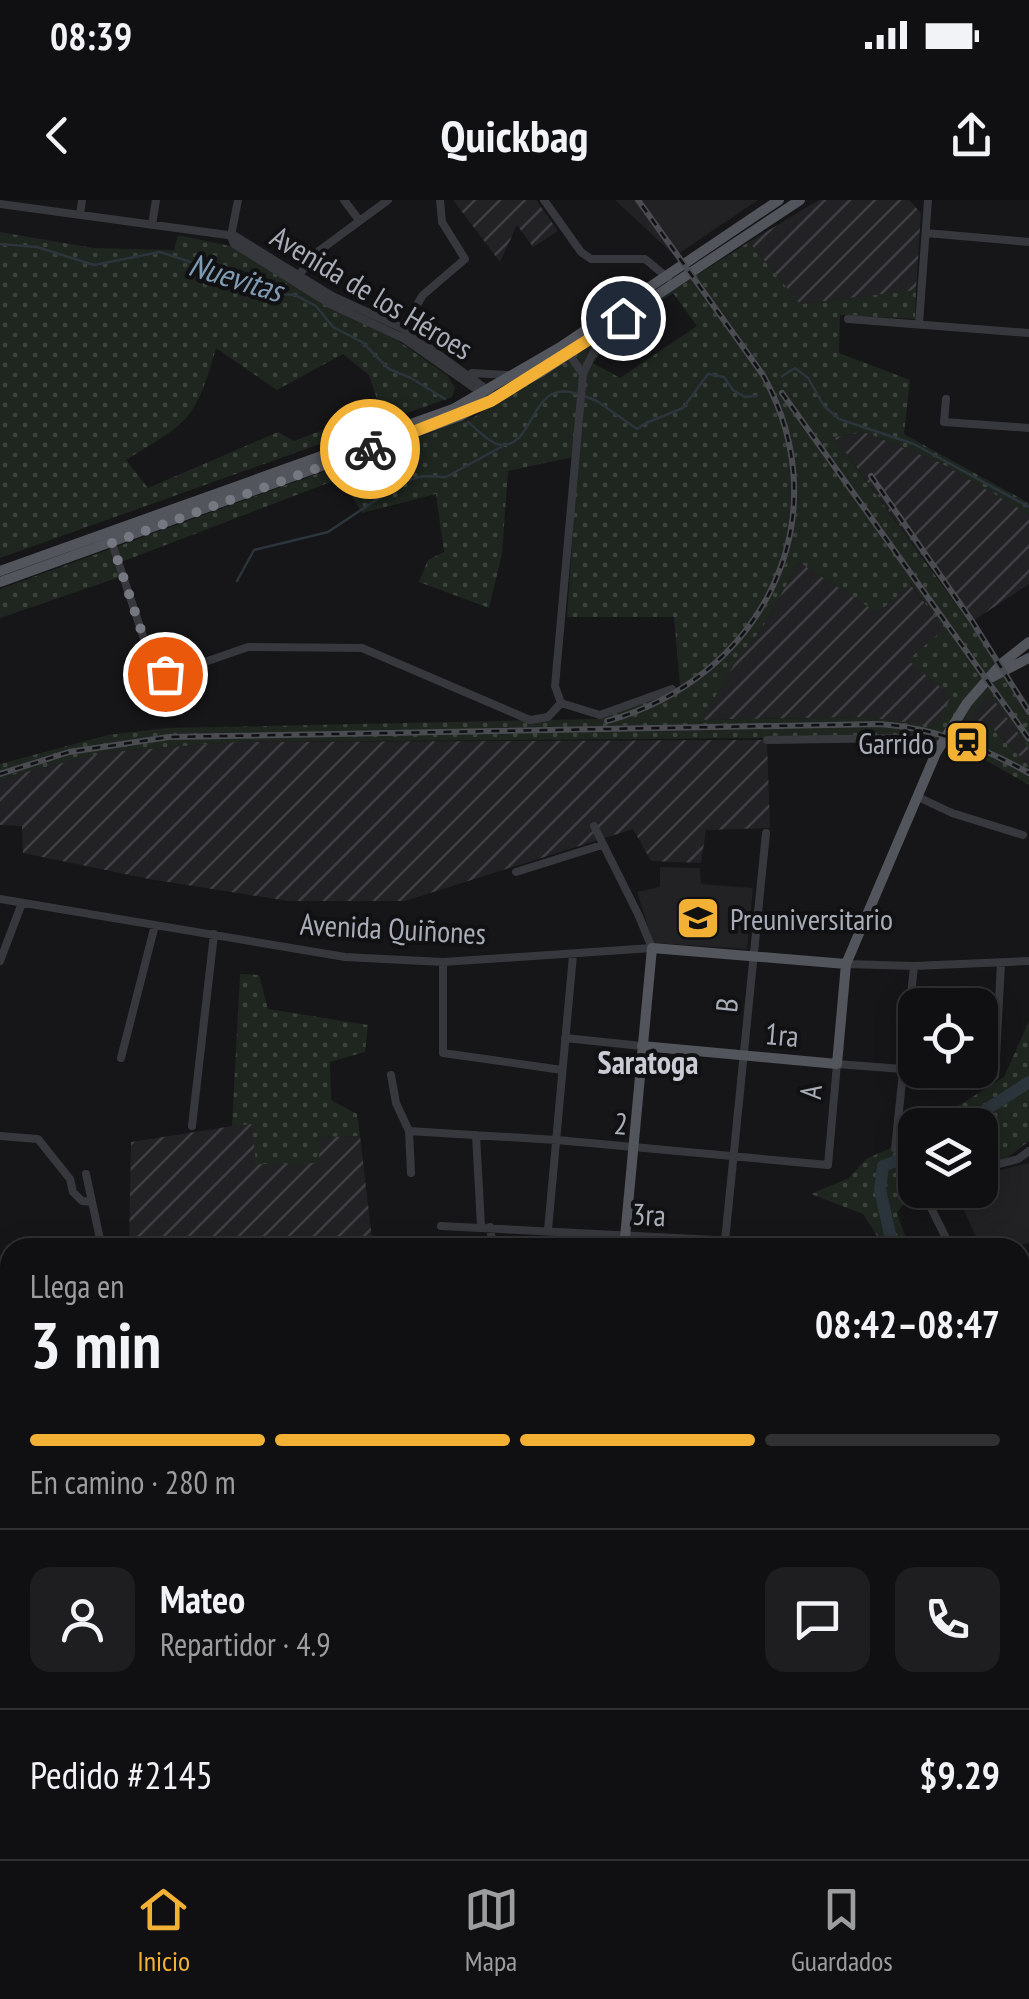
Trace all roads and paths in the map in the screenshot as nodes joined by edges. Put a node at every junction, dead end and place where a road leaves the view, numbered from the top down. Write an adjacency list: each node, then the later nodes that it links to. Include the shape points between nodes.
1 (82, 200): 12 (street)
2 (156, 200): 14 (street)
3 (238, 200): 16 (street)
4 (344, 200): 13 (street)
5 (388, 200): 13 (street)
6 (440, 200): 23 (street, via 442,222 466,259 423,295)
7 (544, 200): 19 (street, via 591,259 645,258)
8 (778, 200): 19 (main road)
9 (800, 200): 19 (main road)
10 (928, 200): 15 (street)
11 (0, 204): 12 (street)
12 (80, 215): 14 (street)
13 (359, 220): 18 (street, via 312,256)
14 (152, 226): 16 (street)
15 (926, 233): 17 (street); 22 (street)
16 (230, 236): 18 (street, Avenida de los Héroes)
17 (1029, 242)
18 (297, 279): 23 (street, Avenida de los Héroes); 27 (street, Avenida de los Héroes, via 330,304)
19 (670, 281): 20 (main road); 25 (main road)
20 (623, 318): 25 (main road); 28 (street, via 596,347)
21 (848, 319): 22 (street)
22 (919, 324): 24 (street)
23 (402, 328): 27 (street, Avenida de los Héroes)
24 (1029, 333)
25 (565, 350): 26 (main road); 28 (street); 29 (main road)
26 (520, 372): 27 (street); 29 (main road)
27 (463, 375): 29 (street, Avenida de los Héroes); 31 (street)
28 (582, 379): 41 (street, via 556,686)
29 (490, 396): 31 (main road); 33 (main road, via 429,428)
30 (946, 399): 32 (street, via 944,422)
31 (460, 405): 34 (main road)
32 (1029, 428)
33 (112, 543): 35 (main road); 41 (street, via 158,672 248,647 362,648 530,720 548,717)
34 (0, 570)
35 (0, 582)
36 (1029, 642): 37 (main road, A)
37 (1015, 652): 38 (main road); 39 (main road, A)
38 (1025, 661): 39 (main road)
39 (987, 680): 43 (main road, A)
40 (672, 689): 41 (street, via 600,715)
41 (562, 703)
42 (767, 740): 43 (street, via 904,738)
43 (940, 745): 44 (main road, A)
44 (918, 798): 47 (street); 60 (main road, A)
45 (594, 826): 48 (street)
46 (766, 833): 56 (street, B)
47 (1023, 835)
48 (602, 845): 49 (street); 54 (street)
49 (516, 872)
50 (0, 899): 51 (street, Avenida Quiñones)
51 (22, 903): 52 (street, Avenida Quiñones); 57 (street)
52 (156, 925): 53 (street, Avenida Quiñones); 68 (street)
53 (214, 934): 59 (street, Avenida Quiñones, via 344,956); 74 (street)
54 (652, 948): 55 (street, Avenida Quiñones); 56 (main road, Avenida Quiñones); 66 (main road)
55 (573, 955): 59 (street, Avenida Quiñones); 65 (street)
56 (753, 956): 60 (main road, Avenida Quiñones); 67 (street, B)
57 (0, 961)
58 (1029, 961): 61 (street)
59 (443, 962): 71 (street, via 443,1053)
60 (846, 964): 62 (street); 69 (main road, A)
61 (1001, 964): 62 (street); 64 (street, 1ra)
62 (914, 966): 63 (street)
63 (912, 988)
64 (998, 1020)
65 (564, 1038): 66 (street, 1ra); 71 (street)
66 (642, 1046): 67 (main road, 1ra); 79 (main road)
67 (743, 1056): 69 (main road, 1ra); 82 (street, B)
68 (121, 1058)
69 (837, 1064): 70 (street, 1ra); 84 (street, A)
70 (898, 1069)
71 (562, 1070): 78 (street)
72 (390, 1075): 75 (street)
73 (902, 1088): 80 (street)
74 (192, 1126)
75 (409, 1131): 76 (street, 2); 86 (street)
76 (476, 1135): 78 (street, 2); 90 (street)
77 (0, 1136): 87 (street, via 38,1138 73,1192)
78 (556, 1140): 79 (street, 2); 91 (street)
79 (632, 1146): 82 (street, 2); 95 (main road)
80 (895, 1149)
81 (1029, 1154): 83 (street)
82 (734, 1156): 84 (street, 2); 96 (street, B)
83 (998, 1164)
84 (828, 1165)
85 (86, 1174): 87 (street)
86 (411, 1174)
87 (92, 1202): 92 (street)
88 (931, 1208): 97 (street)
89 (441, 1226): 90 (street, 3ra)
90 (485, 1226): 91 (street, 3ra); 93 (street)
91 (548, 1230): 94 (street, 3ra)
92 (100, 1238)
93 (489, 1238)
94 (599, 1238)
95 (624, 1238)
96 (725, 1238)
97 (946, 1238)

